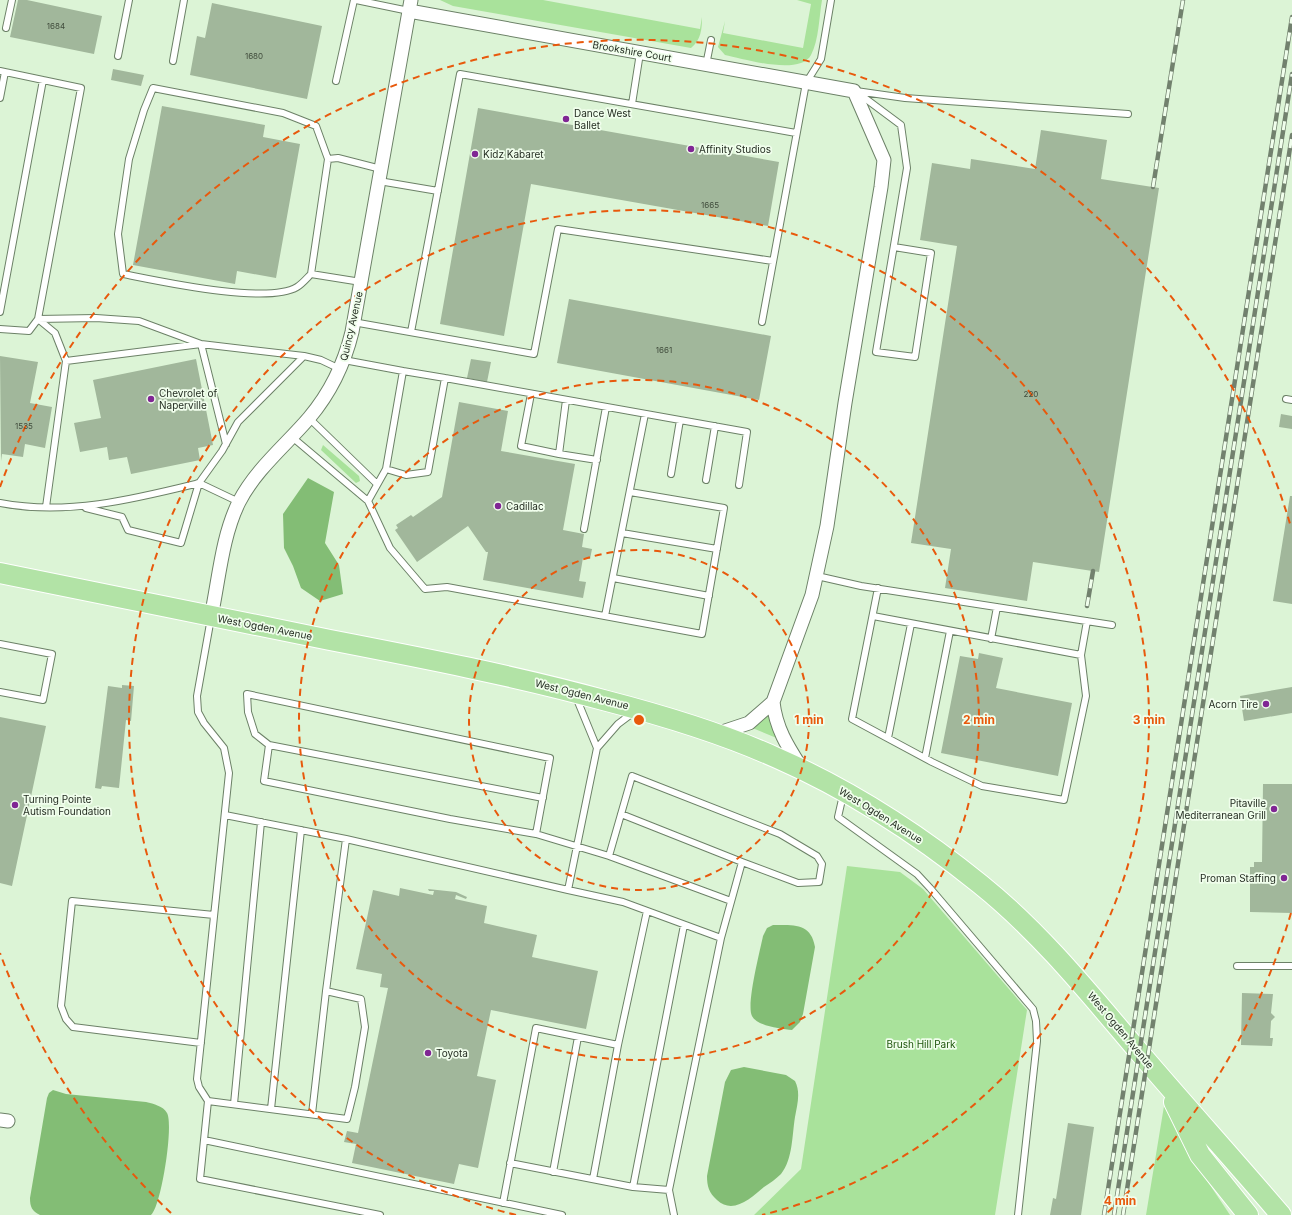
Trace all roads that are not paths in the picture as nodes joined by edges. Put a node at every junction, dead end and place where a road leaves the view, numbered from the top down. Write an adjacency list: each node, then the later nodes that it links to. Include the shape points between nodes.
1 (12, 0): 7 (lane)
2 (129, 0): 10 (lane)
3 (184, 0): 11 (lane)
4 (355, 0): 6 (lane); 15 (lane)
5 (831, 0): 16 (lane, via 821,58)
6 (410, 5): 9 (street, Brookshire Court); 23 (street, Quincy Avenue)
7 (6, 28)
8 (710, 40): 12 (lane)
9 (640, 53): 12 (street, Brookshire Court); 19 (lane)
10 (118, 56)
11 (173, 61)
12 (706, 65): 16 (street, Brookshire Court)
13 (2, 72): 14 (lane); 18 (lane)
14 (43, 80): 29 (lane); 30 (lane, via 81,88)
15 (336, 81)
16 (806, 83): 17 (street, Brookshire Court); 21 (lane)
17 (854, 91): 20 (lane, via 905,98); 25 (lane, via 901,125 907,168); 68 (street, via 884,160)
18 (0, 98)
19 (632, 104): 21 (lane); 24 (lane, via 460,74)
20 (1128, 114)
21 (796, 133): 26 (lane)
22 (328, 159): 23 (lane, via 338,158); 27 (lane); 27 (lane, via 316,126 283,113 153,88 129,158 118,234 123,274 187,286 270,294 297,287)
23 (380, 175): 24 (lane); 28 (street, Quincy Avenue)
24 (438, 191): 34 (lane)
25 (894, 247): 25 (lane, via 876,352 915,357 932,253)
26 (773, 261): 32 (lane); 34 (lane, via 558,229 534,354)
27 (311, 274): 28 (lane)
28 (361, 282): 31 (street, Quincy Avenue)
29 (0, 312)
30 (38, 319): 33 (lane, via 28,332); 35 (lane, via 96,318 139,321); 37 (lane, via 55,333)
31 (353, 322): 34 (lane); 38 (street, Quincy Avenue)
32 (762, 322)
33 (0, 329)
34 (411, 332)
35 (201, 344): 36 (lane); 37 (lane); 49 (lane)
36 (304, 356): 38 (lane); 49 (lane, via 238,422)
37 (66, 361): 62 (lane)
38 (342, 364): 39 (lane); 45 (street, Quincy Avenue, via 333,385)
39 (402, 371): 40 (lane); 52 (lane)
40 (445, 378): 41 (lane); 52 (lane, via 428,472 406,475)
41 (531, 394): 42 (lane); 50 (lane, via 521,446)
42 (566, 400): 43 (lane); 50 (lane)
43 (606, 407): 44 (lane); 51 (lane)
44 (645, 414): 46 (lane); 58 (lane)
45 (309, 418): 48 (street, Quincy Avenue); 56 (lane)
46 (680, 420): 47 (lane); 53 (lane)
47 (715, 426): 54 (lane); 57 (lane, via 747,432)
48 (291, 436): 59 (street, Quincy Avenue, via 261,470); 60 (lane)
49 (226, 444): 55 (lane)
50 (559, 454): 51 (lane)
51 (597, 460): 64 (lane)
52 (386, 469): 56 (lane)
53 (671, 474)
54 (706, 480)
55 (199, 483): 59 (lane); 63 (lane, via 149,496); 63 (lane, via 181,543 128,530 122,517)
56 (377, 484): 60 (lane)
57 (739, 485)
58 (630, 492): 65 (lane); 66 (lane, via 724,508)
59 (239, 502): 75 (street, Quincy Avenue, via 228,535)
60 (368, 502): 73 (lane, via 390,548 425,589 447,587)
61 (0, 503): 62 (lane, via 23,508)
62 (46, 507): 63 (lane)
63 (83, 507)
64 (584, 529)
65 (622, 533): 66 (lane); 69 (lane)
66 (717, 549): 71 (lane)
67 (0, 572): 75 (main road, West Ogden Avenue)
68 (817, 576): 70 (lane); 85 (street)
69 (613, 578): 71 (lane); 73 (lane)
70 (878, 588): 72 (lane); 74 (lane)
71 (709, 596): 73 (lane, via 702,634)
72 (997, 607): 76 (lane); 80 (lane)
73 (606, 616)
74 (873, 616): 77 (lane); 88 (lane, via 852,718)
75 (211, 617): 83 (main road, West Ogden Avenue, via 462,666); 96 (lane, via 197,696 198,712 227,756 229,773)
76 (1087, 621): 78 (lane); 82 (lane)
77 (911, 624): 79 (lane); 88 (lane)
78 (1112, 625)
79 (950, 631): 80 (lane); 91 (lane)
80 (991, 639): 82 (lane)
81 (0, 644): 84 (lane, via 52,654 43,700)
82 (1081, 655): 91 (lane, via 1086,696 1064,800 982,786)
83 (574, 691): 86 (main road, West Ogden Avenue); 90 (lane)
84 (0, 692)
85 (773, 702): 87 (street, via 749,723); 92 (street, via 774,719)
86 (638, 709): 87 (main road, West Ogden Avenue); 90 (lane, via 618,724)
87 (716, 734): 92 (main road, West Ogden Avenue)
88 (888, 738): 91 (lane)
89 (269, 745): 94 (lane); 94 (lane, via 255,734 248,712 247,694 550,758); 99 (lane, via 264,782)
90 (597, 748): 101 (lane)
91 (925, 758)
92 (802, 769): 93 (main road, West Ogden Avenue)
93 (844, 791): 116 (main road, West Ogden Avenue, via 935,850 1000,901 1076,977); 131 (lane, via 838,817 917,874 1033,1009 1037,1041)
94 (543, 798): 99 (lane)
95 (621, 814): 102 (lane); 103 (lane); 103 (lane, via 632,776 780,834 817,856 822,864 819,882 798,883)
96 (225, 815): 97 (lane); 107 (lane)
97 (261, 822): 98 (lane); 118 (lane)
98 (301, 830): 100 (lane); 119 (lane)
99 (536, 834): 101 (lane)
100 (346, 839): 104 (lane); 112 (lane)
101 (577, 846): 102 (lane); 104 (lane)
102 (609, 856): 105 (lane)
103 (742, 862): 105 (lane)
104 (568, 890): 106 (lane, via 623,902)
105 (731, 901): 109 (lane)
106 (647, 911): 108 (lane); 115 (lane)
107 (214, 915): 114 (lane); 114 (lane, via 72,901 61,1006 66,1020 73,1027)
108 (684, 925): 109 (lane); 125 (lane)
109 (721, 938): 126 (lane)
110 (1237, 966): 111 (lane)
111 (1292, 966)
112 (326, 991): 120 (lane); 120 (lane, via 361,999 365,1027 355,1087 346,1119)
113 (578, 1037): 115 (lane); 122 (lane, via 536,1028); 123 (lane)
114 (201, 1043): 117 (lane, via 197,1079)
115 (618, 1045): 124 (lane)
116 (1164, 1080): 132 (main road, West Ogden Avenue, via 1200,1155); 133 (main road, West Ogden Avenue)
117 (208, 1101): 118 (lane); 121 (lane)
118 (234, 1104): 119 (lane)
119 (271, 1109): 120 (lane)
120 (312, 1114)
121 (204, 1140): 127 (lane); 128 (lane, via 200,1179)
122 (510, 1163): 123 (lane); 127 (lane)
123 (553, 1172): 124 (lane)
124 (593, 1179): 125 (lane)
125 (633, 1187): 126 (lane)
126 (669, 1190): 130 (lane)
127 (502, 1203): 129 (lane)
128 (380, 1215)
129 (562, 1215)
130 (674, 1215)
131 (1018, 1215)
132 (1248, 1215)
133 (1281, 1215)

